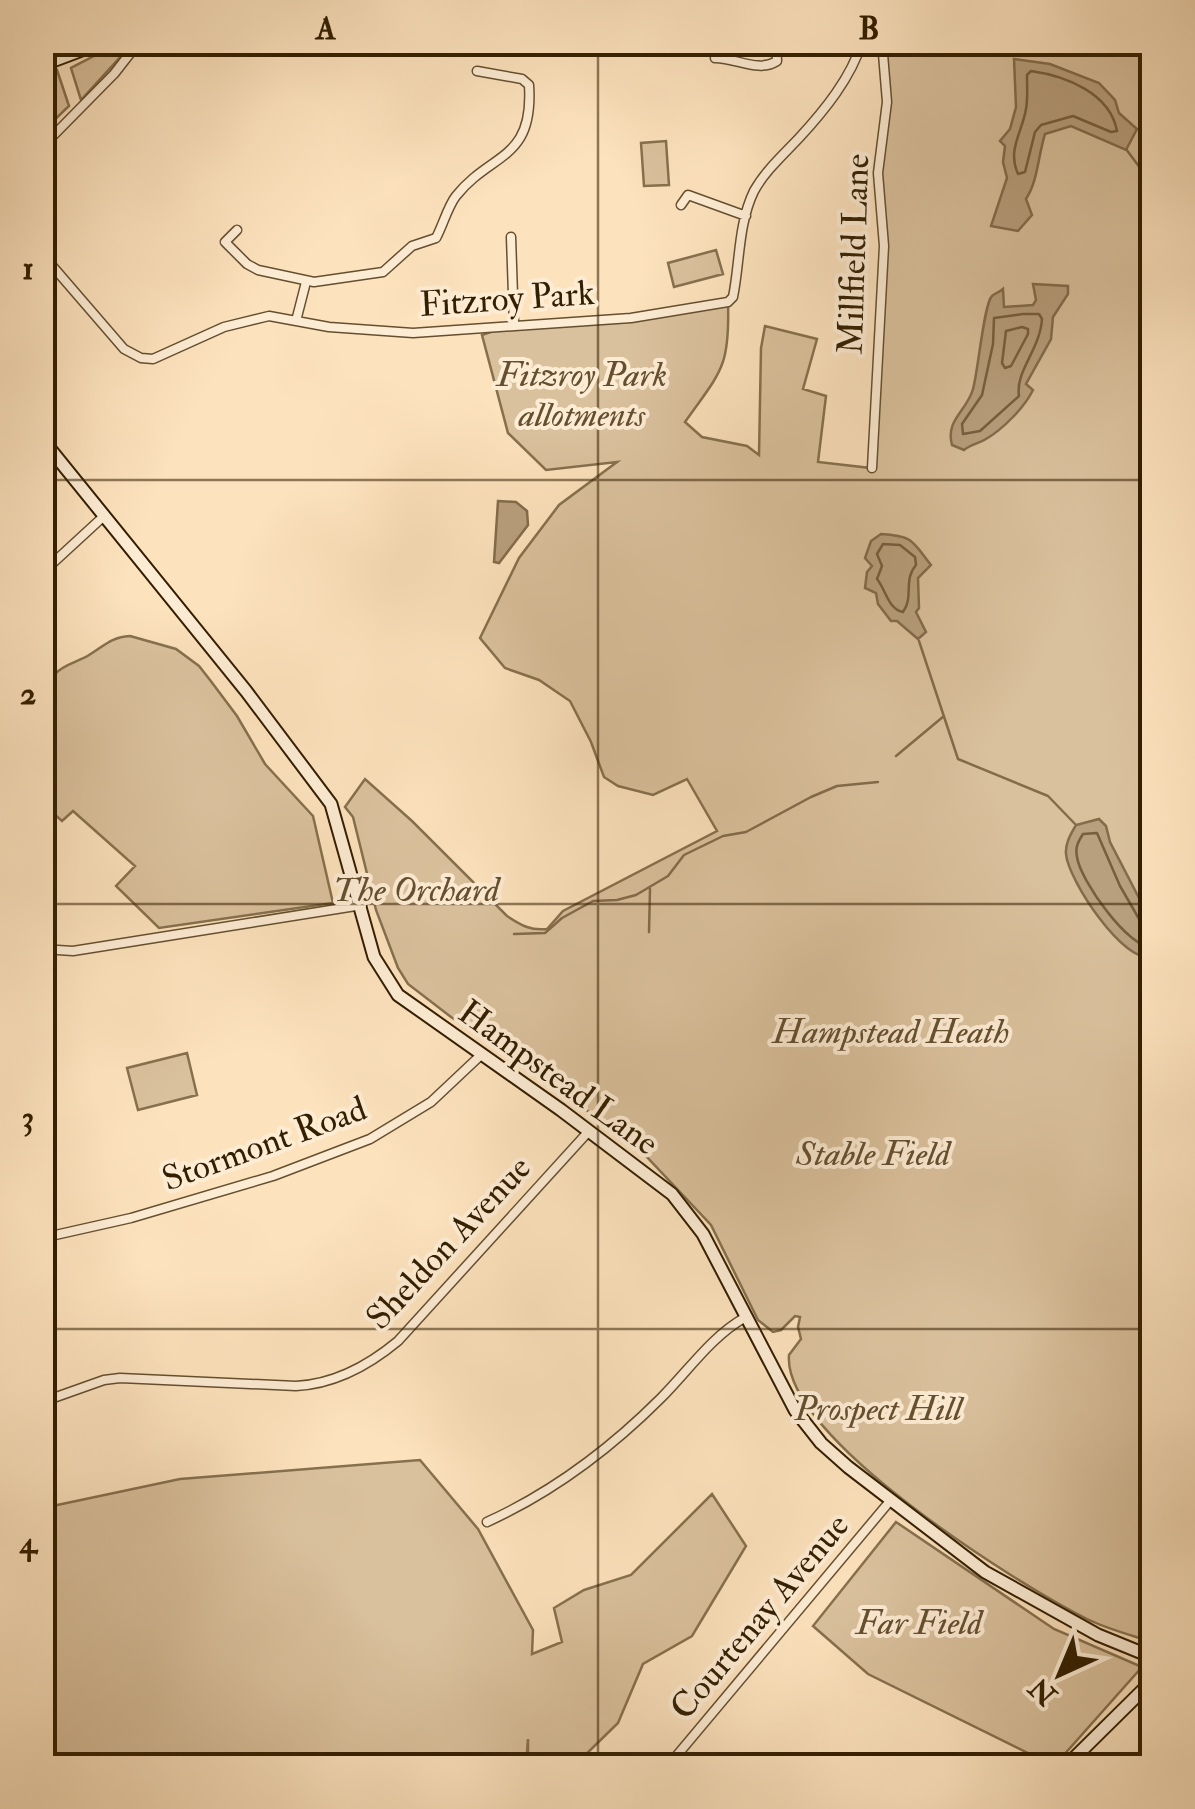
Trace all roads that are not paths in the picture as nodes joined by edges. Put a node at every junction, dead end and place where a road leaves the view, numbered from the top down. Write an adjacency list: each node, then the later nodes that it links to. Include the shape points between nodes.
1 (103, 42): 6 (main road)
2 (139, 42): 10 (street)
3 (776, 42): 7 (street, via 773,66)
4 (862, 42): 12 (street, Fitzroy Park, via 856,63 816,120 766,173)
5 (882, 42): 20 (street, Millfield Lane, via 887,102 878,174 884,246)
6 (87, 46): 8 (main road)
7 (715, 58)
8 (42, 66)
9 (477, 71): 16 (street, via 530,85 528,117 512,150 455,197 436,238 412,246 383,272)
10 (42, 146)
11 (681, 206): 12 (street, via 688,195)
12 (746, 216): 18 (street, Fitzroy Park, via 728,302 632,318)
13 (237, 230): 16 (street, via 225,242 247,264)
14 (511, 237): 18 (street)
15 (42, 254): 17 (street, Fitzroy Park, via 116,342 141,358 248,320)
16 (306, 282): 17 (street)
17 (296, 321): 18 (street, Fitzroy Park, via 413,333)
18 (514, 324)
19 (42, 439): 21 (main road, Hampstead Lane)
20 (872, 468)
21 (104, 516): 22 (street); 23 (main road, Hampstead Lane, via 322,790)
22 (42, 573)
23 (362, 905): 24 (street, via 110,946); 25 (main road, Hampstead Lane, via 374,956 398,996)
24 (42, 949)
25 (482, 1054): 26 (main road, Hampstead Lane); 27 (street, Stormont Road, via 431,1102 370,1139 273,1176)
26 (589, 1130): 28 (main road, Hampstead Lane, via 672,1194 703,1234); 29 (street, Sheldon Avenue, via 398,1341 344,1376 296,1386 120,1378)
27 (42, 1238)
28 (744, 1318): 30 (main road, Hampstead Lane, via 795,1410 822,1443); 31 (street, via 594,1458)
29 (42, 1402)
30 (890, 1501): 32 (main road, Hampstead Lane, via 986,1572 1098,1635); 34 (street, Courtenay Avenue)
31 (487, 1522)
32 (1152, 1657)
33 (1152, 1682): 35 (main road)
34 (668, 1766)
35 (1066, 1766)

